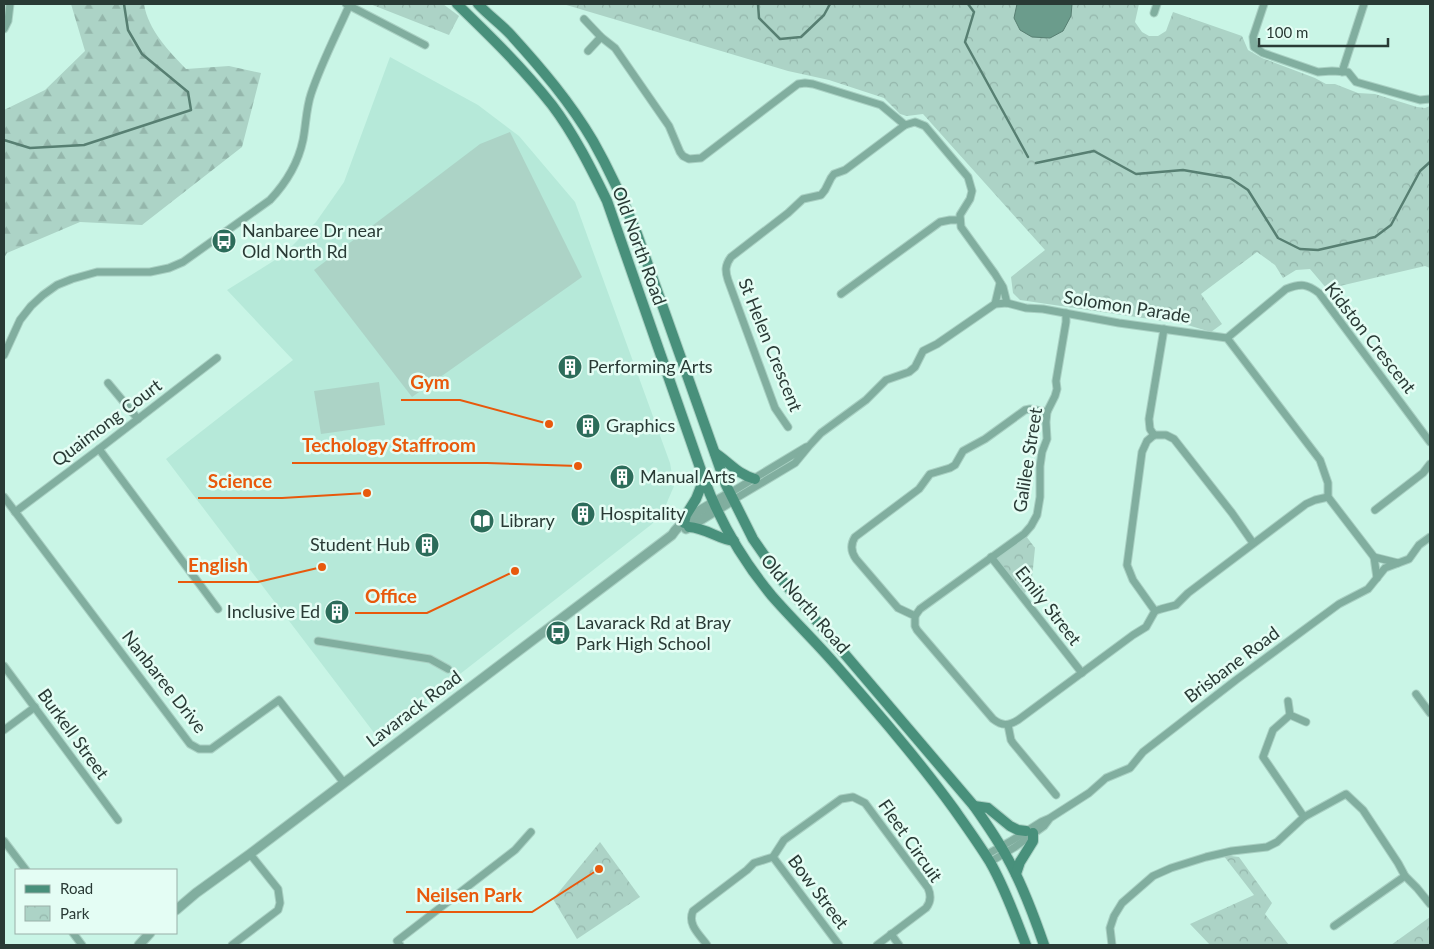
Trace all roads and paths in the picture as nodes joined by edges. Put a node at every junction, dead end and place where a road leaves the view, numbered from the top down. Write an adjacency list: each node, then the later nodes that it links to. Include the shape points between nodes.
1 (10, 4): 10 (street)
2 (457, 4): 39 (main road, Old North Road, via 504,49 552,105 587,159 608,201)
3 (478, 4): 37 (main road, Old North Road, via 509,33 559,91 608,168 637,234)
4 (1157, 4): 8 (street)
5 (1264, 4): 14 (street, via 1253,37 1254,47 1318,72)
6 (1364, 4): 14 (street)
7 (348, 5): 12 (street); 27 (street, via 314,84 298,159 287,180 270,200 183,262 169,268 150,272 97,272 58,285 31,306 20,320)
8 (1154, 14)
9 (584, 19): 11 (street)
10 (4, 29)
11 (601, 37): 13 (street); 16 (street, via 615,48 669,126 680,152 689,159 701,158 798,84 813,84 872,102)
12 (424, 45)
13 (588, 51)
14 (1342, 72): 15 (street, via 1348,72 1356,82 1420,100)
15 (1430, 99)
16 (891, 114): 17 (street); 18 (street)
17 (905, 125): 18 (street, St Helen Crescent); 19 (street, via 915,122 925,126 968,177 972,191)
18 (897, 130): 32 (street, St Helen Crescent, via 845,170 834,174 821,195 804,199 727,262 726,273 738,308 776,408)
19 (960, 220): 20 (street, via 961,227); 21 (street, via 940,222)
20 (1000, 283): 22 (street); 23 (street)
21 (841, 294)
22 (1007, 303): 23 (street, Solomon Parade); 24 (street, Solomon Parade)
23 (995, 304): 35 (street, Solomon Parade, via 923,351 909,372 886,380)
24 (1066, 313): 25 (street, Solomon Parade); 30 (street, Galilee Street, via 1057,389)
25 (1164, 329): 26 (street, Solomon Parade); 33 (street, via 1149,419)
26 (1227, 338): 34 (street, Kidston Crescent, via 1286,289 1295,285 1311,286); 43 (street, via 1320,460 1328,483)
27 (4, 355)
28 (217, 358): 31 (street, Quaimong Court)
29 (108, 382): 31 (street)
30 (1047, 412): 51 (street, Galilee Street, via 1047,439 1040,466 1037,515 1024,534); 57 (street, via 1025,410 967,448 955,464 930,474 919,489 853,540 852,554 856,559 898,608)
31 (138, 419): 36 (street, Quaimong Court)
32 (788, 427)
33 (1154, 435): 50 (street, via 1166,434 1174,439); 56 (street, via 1142,452 1127,565 1132,580)
34 (1430, 442)
35 (809, 446): 40 (street, Solomon Parade); 42 (street, Solomon Parade, via 795,463)
36 (99, 449): 46 (street, Quaimong Court); 55 (street)
37 (715, 453): 40 (main road, via 742,474); 42 (main road, Old North Road)
38 (1430, 464): 45 (street)
39 (704, 479): 44 (main road, Old North Road); 47 (main road, via 686,515)
40 (755, 479): 42 (street, Solomon Parade)
41 (4, 497): 46 (street, Nanbaree Drive)
42 (732, 497): 44 (street, Lavarack Road); 72 (main road, Old North Road, via 753,539 781,579)
43 (1328, 497): 50 (street, via 1306,504); 52 (street)
44 (715, 507): 47 (street, Lavarack Road); 49 (main road, Old North Road)
45 (1375, 510)
46 (15, 512): 70 (street, Nanbaree Drive, via 190,744 199,749 211,749 279,700)
47 (687, 525): 49 (main road); 70 (street, Lavarack Road)
48 (1430, 537): 53 (street, Brisbane Road, via 1419,545 1410,559)
49 (734, 541): 81 (main road, Old North Road, via 773,597 908,749)
50 (1253, 544): 56 (street, via 1188,592 1176,605)
51 (991, 557): 57 (street, Galilee Street); 61 (street, Emily Street)
52 (1374, 557): 53 (street); 54 (street)
53 (1398, 563): 54 (street, Brisbane Road, via 1385,568)
54 (1378, 578): 76 (street, Brisbane Road, via 1368,589 1339,604 1236,680 1143,752 1130,768 1106,778 1089,793)
55 (218, 609)
56 (1155, 611): 61 (street, via 1142,630)
57 (915, 616): 68 (street, via 917,630 992,719)
58 (318, 641): 60 (street, via 430,659)
59 (4, 666): 64 (street, Burkell Street)
60 (448, 668)
61 (1082, 673): 68 (street)
62 (1416, 694): 65 (street)
63 (1288, 701): 66 (street)
64 (35, 707): 69 (street); 74 (street, Burkell Street)
65 (1430, 714)
66 (1290, 715): 67 (street); 73 (street, via 1273,730 1263,758)
67 (1306, 722)
68 (1008, 725): 71 (street, via 1013,744)
69 (4, 730)
70 (344, 783): 79 (street, Lavarack Road)
71 (1056, 794)
72 (974, 806): 76 (main road, via 988,808 1010,826); 78 (main road, Old North Road)
73 (1304, 817): 84 (street, via 1346,794 1363,810); 101 (street, via 1267,847 1206,857 1153,876 1122,902 1110,928)
74 (118, 820)
75 (531, 832): 91 (street, via 515,850)
76 (1029, 832): 78 (street, Brisbane Road); 83 (main road, via 1033,841)
77 (4, 841): 82 (street)
78 (1003, 850): 81 (street, Brisbane Road); 83 (main road, Old North Road)
79 (250, 854): 86 (street, Lavarack Road); 94 (street, via 278,889 280,903 278,910)
80 (773, 857): 90 (street, Fleet Circuit, via 784,840 840,799 853,797 862,801 930,894 926,908); 95 (street, via 754,863 693,911 692,923); 96 (street, Bow Street)
81 (988, 858): 99 (main road, Old North Road)
82 (25, 869)
83 (1016, 874): 100 (main road, Old North Road)
84 (1405, 876): 85 (street); 87 (street)
85 (1430, 904)
86 (178, 908)
87 (1334, 926)
88 (74, 934): 92 (street)
89 (149, 934): 93 (street)
90 (891, 934): 97 (street, Fleet Circuit); 98 (street)
91 (398, 943)
92 (82, 945)
93 (140, 945)
94 (232, 945)
95 (707, 945)
96 (839, 945)
97 (876, 945)
98 (899, 945)
99 (1026, 945)
100 (1044, 945)
101 (1112, 945)

